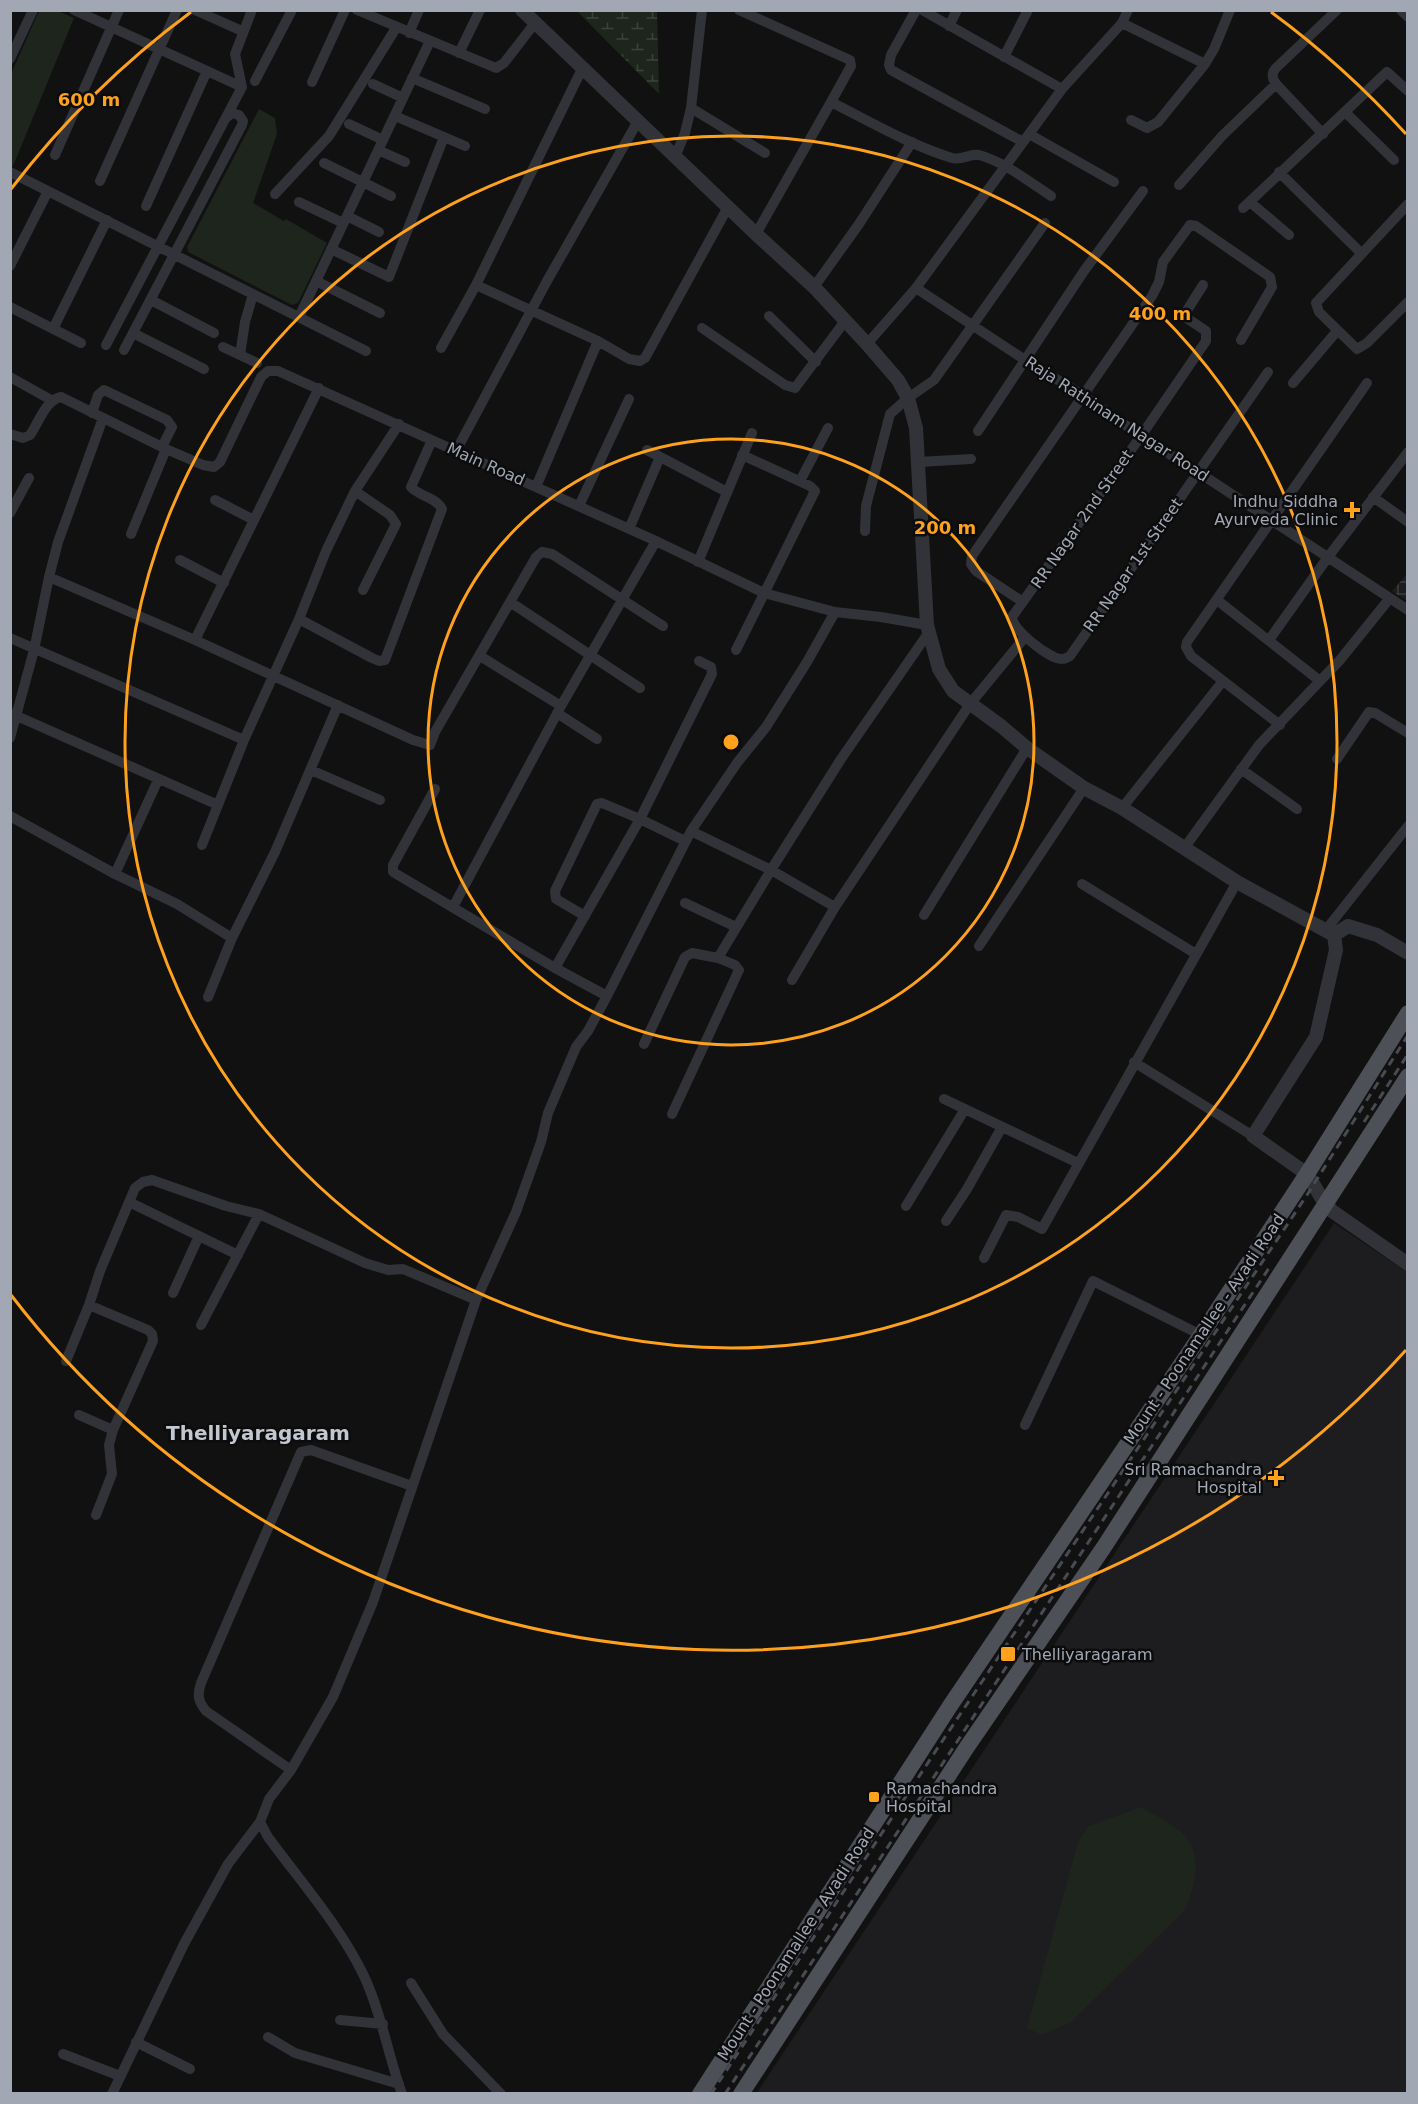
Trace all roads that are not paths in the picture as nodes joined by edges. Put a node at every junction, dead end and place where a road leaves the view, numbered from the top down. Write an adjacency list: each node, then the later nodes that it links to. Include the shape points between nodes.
1 (33, 10): 35 (street)
2 (74, 10): 27 (street)
3 (119, 10): 27 (street)
4 (177, 10): 32 (street)
5 (195, 10): 29 (street)
6 (252, 10): 29 (street)
7 (292, 10): 40 (street)
8 (345, 10): 41 (street)
9 (419, 10): 30 (street)
10 (480, 10): 33 (street)
11 (522, 10): 24 (street)
12 (702, 10): 49 (street)
13 (740, 10): 48 (street, via 850,60 851,66)
14 (916, 10): 59 (street, via 891,55 891,70)
15 (922, 10): 26 (street)
16 (957, 10): 26 (street)
17 (1028, 10): 34 (street)
18 (1128, 10): 25 (street)
19 (1337, 10): 43 (street, via 1274,71)
20 (1401, 10): 23 (street)
21 (361, 11): 28 (street)
22 (1227, 11): 36 (street)
23 (1407, 17)
24 (535, 23): 33 (street, via 496,69); 37 (street)
25 (1122, 23): 36 (street); 45 (street)
26 (949, 26): 34 (street)
27 (112, 28): 32 (street); 64 (street)
28 (396, 28): 30 (street); 78 (street, via 329,136)
29 (242, 31): 44 (street, via 235,54)
30 (409, 33): 31 (street)
31 (430, 41): 33 (street); 39 (street)
32 (160, 50): 38 (street); 72 (street)
33 (459, 53)
34 (1004, 57): 45 (street)
35 (10, 59)
36 (1205, 64): 54 (street, via 1153,126 1147,128)
37 (582, 69): 55 (street); 98 (street)
38 (207, 71): 44 (street); 83 (street)
39 (412, 78): 47 (street); 50 (street)
40 (255, 81)
41 (312, 82)
42 (373, 84): 47 (street)
43 (1276, 84): 57 (street); 75 (street)
44 (242, 87): 53 (street)
45 (1062, 89): 59 (street)
46 (1407, 91): 51 (street, via 1387,72)
47 (403, 98): 52 (street)
48 (831, 102): 60 (street); 89 (street)
49 (691, 108): 63 (street); 65 (street)
50 (485, 110)
51 (1345, 112): 57 (street); 66 (street)
52 (395, 116): 58 (street); 61 (street)
53 (224, 120): 91 (street); 95 (street, via 232,113 243,121)
54 (1131, 120)
55 (638, 121): 65 (street); 106 (street)
56 (349, 124): 61 (street)
57 (1323, 134): 71 (street)
58 (444, 137): 62 (street); 92 (street, via 389,277)
59 (1026, 138): 69 (street); 74 (street)
60 (912, 142): 69 (street, via 958,159 980,155); 100 (street)
61 (381, 145): 67 (street); 73 (street)
62 (465, 146)
63 (765, 153)
64 (55, 155)
65 (675, 157): 84 (street)
66 (1394, 160)
67 (405, 162)
68 (324, 163): 73 (street)
69 (1005, 167): 79 (street); 101 (street)
70 (10, 172): 76 (street)
71 (1280, 172): 90 (street, via 1246,205); 94 (street)
72 (100, 181)
73 (363, 182): 80 (street); 86 (street)
74 (1114, 182)
75 (1179, 185)
76 (48, 190): 85 (street); 93 (street)
77 (1143, 191): 127 (street)
78 (276, 194)
79 (1051, 195)
80 (391, 196)
81 (299, 201): 86 (street)
82 (1407, 204): 94 (street)
83 (146, 206)
84 (728, 207): 89 (street); 118 (street, via 645,358 634,361)
85 (107, 220): 91 (street); 112 (street)
86 (345, 220): 88 (street); 92 (street)
87 (1044, 223): 111 (street)
88 (379, 232)
89 (756, 234): 100 (street)
90 (1289, 235)
91 (159, 246): 95 (street); 121 (street)
92 (331, 249): 97 (street)
93 (14, 251): 96 (street)
94 (1362, 253): 114 (street, via 1316,303)
95 (175, 254): 102 (street); 103 (street)
96 (10, 266)
97 (316, 281): 107 (street); 109 (street)
98 (476, 285): 106 (street); 123 (street)
99 (1203, 285): 147 (street, RR Nagar 2nd Street, via 1185,314 1206,331 1206,341)
100 (814, 287): 110 (street)
101 (916, 288): 111 (street, Raja Rathinam Nagar Road); 120 (street)
102 (253, 294): 109 (street); 126 (street)
103 (151, 300): 115 (street); 116 (street)
104 (10, 307): 112 (street)
105 (1405, 308): 114 (street, via 1359,349)
106 (533, 309): 118 (street); 151 (street)
107 (380, 314)
108 (769, 315): 128 (street)
109 (298, 317): 125 (street)
110 (845, 321): 120 (street); 128 (street)
111 (972, 326): 127 (street, Raja Rathinam Nagar Road); 137 (street, via 934,380)
112 (53, 328): 119 (street)
113 (702, 328): 128 (street, via 789,388 798,386)
114 (1337, 331): 133 (street)
115 (133, 333): 124 (street); 130 (street)
116 (214, 333)
117 (1241, 340): 136 (street, via 1272,281 1190,225 1163,262 1152,296)
118 (598, 341): 160 (street)
119 (81, 343)
120 (867, 344): 137 (street)
121 (106, 345)
122 (223, 347): 126 (street)
123 (441, 348)
124 (124, 350)
125 (366, 351)
126 (240, 355): 129 (street)
127 (1025, 360): 136 (street, Raja Rathinam Nagar Road); 144 (street)
128 (816, 362)
129 (256, 363)
130 (204, 369)
131 (1268, 372): 157 (street, RR Nagar 1st Street)
132 (10, 376): 139 (street, Main Road)
133 (1293, 383)
134 (1367, 383): 168 (street)
135 (319, 388): 142 (street, Main Road); 149 (street, Main Road, via 278,370 268,371 261,377 220,462 214,467); 167 (street)
136 (1084, 396): 147 (street, Raja Rathinam Nagar Road); 185 (street, via 972,556 971,564 976,571)
137 (908, 398): 156 (street); 171 (street, via 890,414 866,506)
138 (629, 399): 165 (street)
139 (53, 401): 140 (street, Main Road, via 61,398); 146 (street, via 30,435 23,438)
140 (92, 413): 141 (street, Main Road); 149 (street, via 98,394 104,390 167,420 171,427)
141 (103, 418): 149 (street, Main Road); 177 (street)
142 (399, 424): 148 (street, Main Road); 161 (street)
143 (828, 428): 159 (street)
144 (978, 431)
145 (752, 433): 153 (street)
146 (10, 434)
147 (1141, 436): 157 (street, Raja Rathinam Nagar Road); 185 (street, RR Nagar 2nd Street)
148 (432, 440): 151 (street, Main Road); 188 (street, via 411,487 442,509 385,660 372,658)
149 (164, 448): 172 (street)
150 (647, 450): 154 (street)
151 (456, 451): 160 (street, Main Road)
152 (1407, 452): 163 (street)
153 (742, 454): 159 (street); 162 (street)
154 (660, 457): 162 (street); 170 (street)
155 (971, 459): 156 (street)
156 (919, 462): 190 (street)
157 (1198, 472): 168 (street, Raja Rathinam Nagar Road); 191 (street, RR Nagar 1st Street, via 1070,656 1058,659)
158 (29, 478): 166 (street)
159 (800, 481): 180 (street, via 814,488 815,495)
160 (536, 487): 165 (street, Main Road)
161 (354, 492): 179 (street, via 390,515 396,524); 188 (street)
162 (727, 492): 176 (street)
163 (1373, 497): 169 (street); 174 (street)
164 (215, 500): 167 (street)
165 (579, 506): 170 (street, Main Road)
166 (10, 513)
167 (254, 520): 178 (street)
168 (1272, 521): 174 (street, Raja Rathinam Nagar Road); 183 (street)
169 (1407, 522)
170 (629, 529): 173 (street, Main Road)
171 (865, 531)
172 (130, 534)
173 (656, 541): 176 (street, Main Road); 182 (street)
174 (1328, 557): 181 (street, Raja Rathinam Nagar Road); 194 (street)
175 (180, 560): 178 (street)
176 (698, 562): 180 (street, Main Road)
177 (49, 577): 193 (street); 195 (street)
178 (224, 583): 193 (street)
179 (363, 590)
180 (764, 593): 187 (street, Main Road); 196 (street)
181 (1390, 598): 186 (street, Raja Rathinam Nagar Road); 202 (street)
182 (622, 599): 184 (street, via 542,552); 189 (street); 197 (street)
183 (1217, 600): 194 (street); 201 (street, via 1186,647 1191,656)
184 (510, 602): 197 (street); 198 (street)
185 (1023, 602): 191 (street, via 1012,622)
186 (1407, 610)
187 (835, 612): 190 (street, Main Road, via 881,617); 227 (street, via 766,727 724,780)
188 (299, 619): 200 (street)
189 (663, 626)
190 (928, 629): 204 (street, via 939,669 953,692); 230 (street)
191 (1025, 637): 204 (street)
192 (10, 638): 195 (street)
193 (195, 640): 200 (street)
194 (1269, 640): 202 (street)
195 (34, 650): 207 (street); 212 (street)
196 (736, 650)
197 (590, 655): 203 (street); 206 (street)
198 (480, 656): 205 (street, via 430,745); 206 (street)
199 (699, 661): 225 (street, via 711,667 712,674)
200 (271, 676): 205 (street); 212 (street)
201 (1223, 681): 208 (street); 222 (street)
202 (1320, 681): 208 (street)
203 (640, 688)
204 (970, 704): 213 (street); 236 (street)
205 (338, 705): 216 (street)
206 (559, 710): 211 (street); 235 (street)
207 (14, 715): 210 (street); 217 (street)
208 (1280, 725): 215 (street)
209 (1407, 733): 214 (street, via 1369,712)
210 (10, 738)
211 (597, 739)
212 (244, 740): 221 (street)
213 (1027, 748): 218 (street); 237 (street)
214 (1337, 759)
215 (1241, 769): 223 (street); 229 (street)
216 (311, 770): 220 (street); 241 (street)
217 (158, 780): 221 (street); 231 (street)
218 (1084, 788): 222 (street); 242 (street)
219 (435, 789): 235 (street, via 392,869)
220 (380, 800)
221 (218, 805): 228 (street)
222 (1122, 808): 229 (street)
223 (1298, 809)
224 (10, 816): 231 (street)
225 (640, 819): 227 (street); 238 (street); 238 (street, via 602,803 594,808 554,895)
226 (1407, 826): 240 (street)
227 (688, 836): 230 (street); 248 (street)
228 (202, 845)
229 (1185, 847): 232 (street)
230 (771, 870): 236 (street); 239 (street)
231 (115, 874): 241 (street, via 177,904)
232 (1237, 882): 240 (street); 244 (street)
233 (1082, 884): 244 (street)
234 (685, 903): 239 (street)
235 (453, 907): 246 (street)
236 (835, 907): 247 (street)
237 (924, 915)
238 (585, 916): 246 (street)
239 (736, 927): 245 (street)
240 (1329, 933): 243 (street, via 1348,926 1377,935); 258 (street, via 1336,950 1316,1036)
241 (232, 938): 249 (street)
242 (980, 946)
243 (1407, 953)
244 (1196, 954): 252 (street)
245 (718, 958): 251 (street, via 692,953 685,957); 256 (street, via 739,970)
246 (555, 968): 248 (street)
247 (792, 980)
248 (607, 996): 271 (street, via 566,1068 516,1212)
249 (208, 997)
250 (1407, 1013): 260 (main road, Mount - Poonamallee - Avadi Road)
251 (644, 1044)
252 (1134, 1062): 258 (street); 259 (street)
253 (1407, 1076): 262 (main road, Mount - Poonamallee - Avadi Road)
254 (944, 1099): 255 (street)
255 (964, 1109): 257 (street); 263 (street)
256 (672, 1114)
257 (1002, 1127): 259 (street); 265 (street)
258 (1253, 1136): 260 (street)
259 (1078, 1163): 268 (street, via 1042,1229 1006,1215)
260 (1307, 1174): 262 (street); 274 (main road, Mount - Poonamallee - Avadi Road)
261 (129, 1202): 264 (street, via 139,1184 152,1180); 266 (street); 272 (street)
262 (1324, 1203): 269 (street); 295 (main road, Mount - Poonamallee - Avadi Road, via 1104,1546)
263 (906, 1206)
264 (259, 1214): 267 (street); 271 (street, via 365,1263 388,1270 403,1269)
265 (946, 1221)
266 (199, 1236): 267 (street); 270 (street)
267 (238, 1255): 273 (street)
268 (984, 1258)
269 (1407, 1264)
270 (172, 1293)
271 (476, 1300): 279 (street)
272 (89, 1305): 275 (street); 278 (street, via 152,1334 148,1354)
273 (201, 1325)
274 (1201, 1335): 277 (street, via 1093,1281); 294 (main road, Mount - Poonamallee - Avadi Road, via 950,1706)
275 (66, 1361)
276 (79, 1415): 278 (street)
277 (1025, 1425)
278 (113, 1430): 280 (street, via 109,1445 112,1474)
279 (412, 1486): 281 (street, via 373,1602 333,1697); 281 (street, via 311,1450 302,1452 201,1683 199,1702 206,1711)
280 (96, 1515)
281 (291, 1770): 282 (street, via 269,1799)
282 (260, 1822): 285 (street, via 344,1940); 287 (street, via 228,1864)
283 (411, 1983): 293 (street, via 443,2034)
284 (340, 2020): 285 (street)
285 (383, 2024): 291 (street)
286 (268, 2037): 291 (street, via 295,2053)
287 (136, 2042): 289 (street); 290 (street)
288 (64, 2051): 290 (street)
289 (190, 2069)
290 (121, 2074): 292 (street)
291 (400, 2089)
292 (112, 2094)
293 (501, 2094)
294 (700, 2094)
295 (741, 2094)

